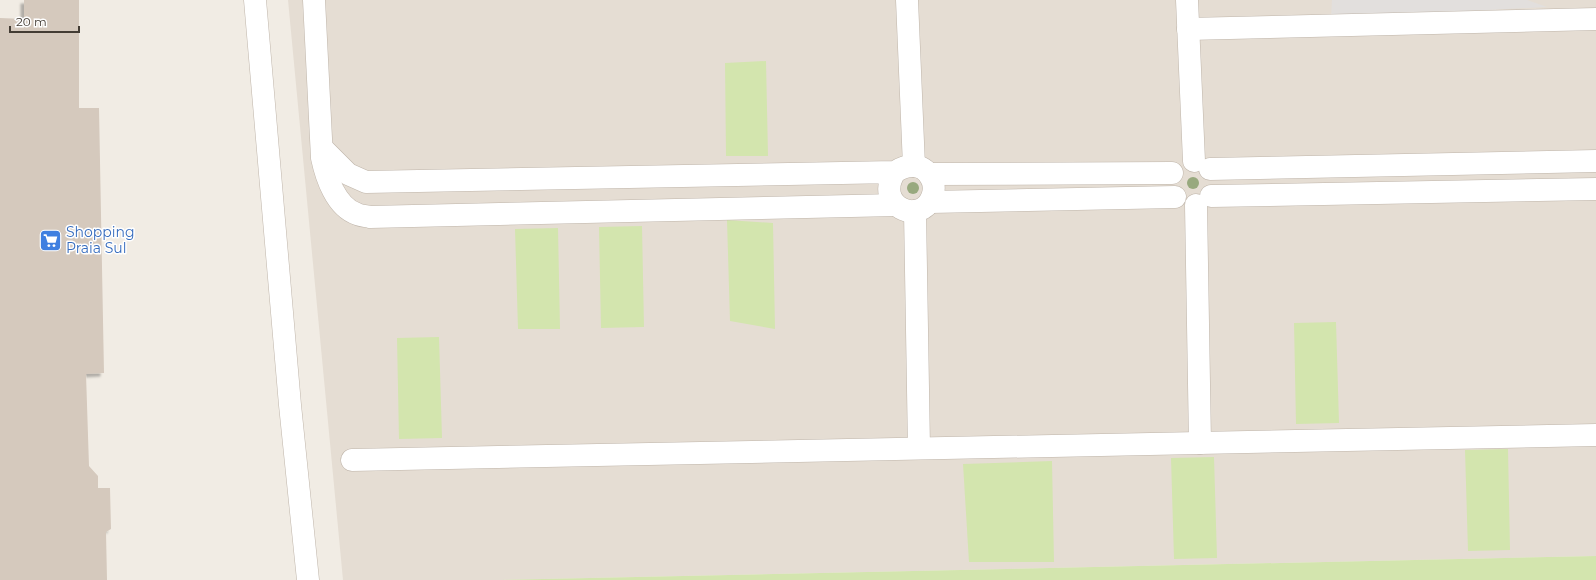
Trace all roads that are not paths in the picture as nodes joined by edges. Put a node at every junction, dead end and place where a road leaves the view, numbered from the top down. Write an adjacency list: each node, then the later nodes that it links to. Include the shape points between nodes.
1 (254, 0): 20 (street)
2 (314, 0): 7 (street)
3 (907, 0): 10 (street)
4 (1187, 0): 6 (street)
5 (1596, 19): 6 (street)
6 (1188, 29): 9 (street)
7 (322, 148): 10 (street, via 348,174 366,182); 15 (street, via 322,158 331,187 350,210 370,217)
8 (1596, 161): 9 (street)
9 (1202, 165): 11 (street, via 1190,160 1182,162); 14 (street, via 1215,182 1214,190)
10 (913, 171): 11 (street); 15 (street, via 933,181 934,188); 15 (street, via 891,178 889,194 892,201)
11 (1172, 173): 13 (street, via 1170,188)
12 (1596, 189): 14 (street)
13 (1175, 197): 14 (street, via 1185,204); 15 (street)
14 (1203, 200): 17 (street)
15 (914, 206): 18 (street)
16 (1596, 435): 17 (street)
17 (1200, 443): 18 (street)
18 (919, 448): 19 (street)
19 (352, 460)
20 (308, 580)

